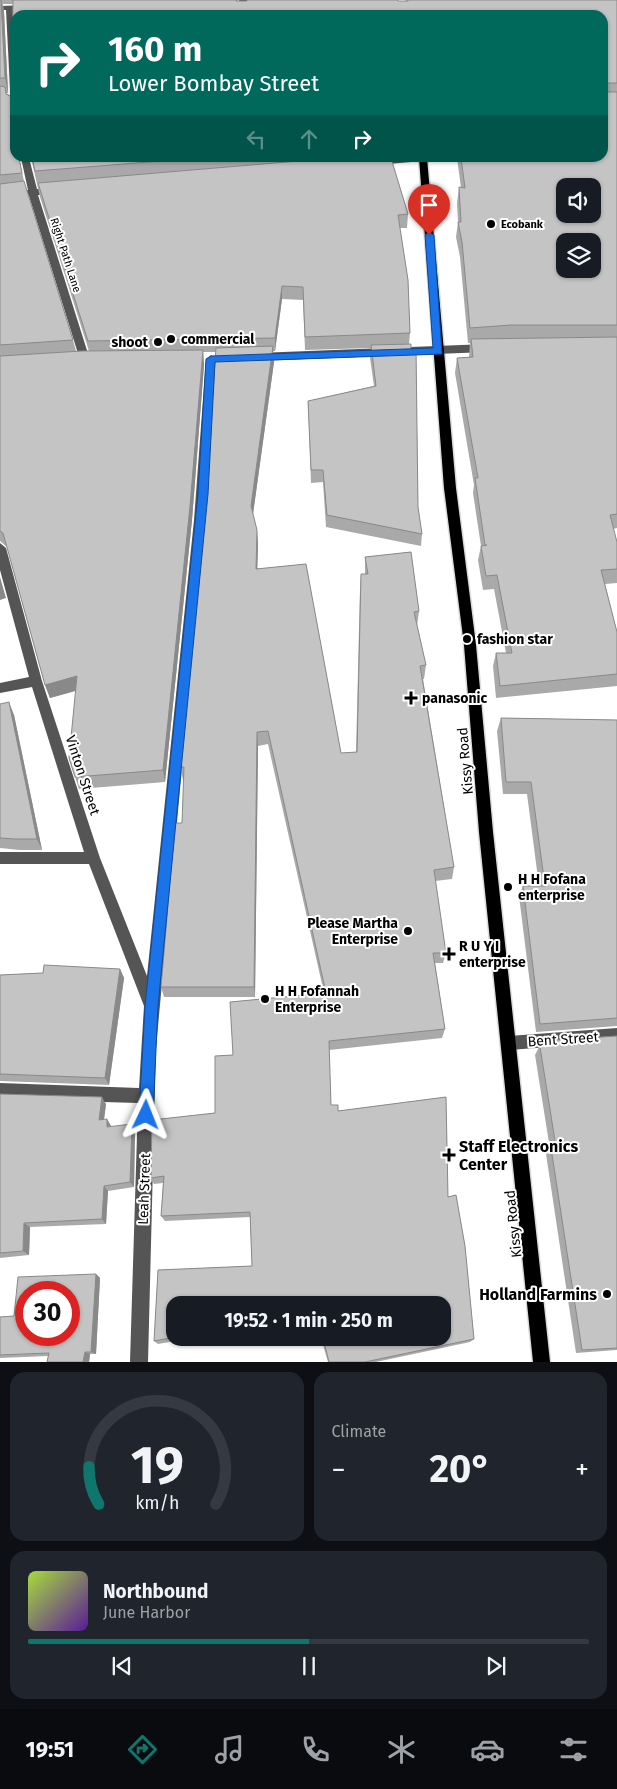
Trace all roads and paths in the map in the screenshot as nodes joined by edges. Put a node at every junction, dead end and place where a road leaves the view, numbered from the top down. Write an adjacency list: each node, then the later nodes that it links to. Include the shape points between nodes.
1 (37, 7): 3 (street)
2 (0, 8): 3 (street)
3 (10, 8)
4 (26, 162): 7 (street, Right Path Lane)
5 (423, 162): 10 (main road, Kissy Road)
6 (62, 191): 7 (street)
7 (33, 193): 8 (street); 13 (street, Right Path Lane)
8 (0, 195)
9 (498, 347): 10 (street)
10 (438, 352): 11 (street); 21 (main road, Kissy Road)
11 (250, 358)
12 (211, 359): 19 (street, Leah Street, via 203,494)
13 (85, 360)
14 (0, 548): 15 (street, Vinton Street)
15 (36, 681): 16 (street); 18 (street, Vinton Street)
16 (0, 688)
17 (0, 858): 18 (street)
18 (93, 858): 19 (street, Vinton Street)
19 (152, 1006): 23 (street, Leah Street)
20 (617, 1035): 21 (street, Bent Street)
21 (510, 1043): 25 (main road, Kissy Road)
22 (0, 1091): 23 (street)
23 (147, 1096): 24 (street, Leah Street)
24 (139, 1362)
25 (542, 1362)

